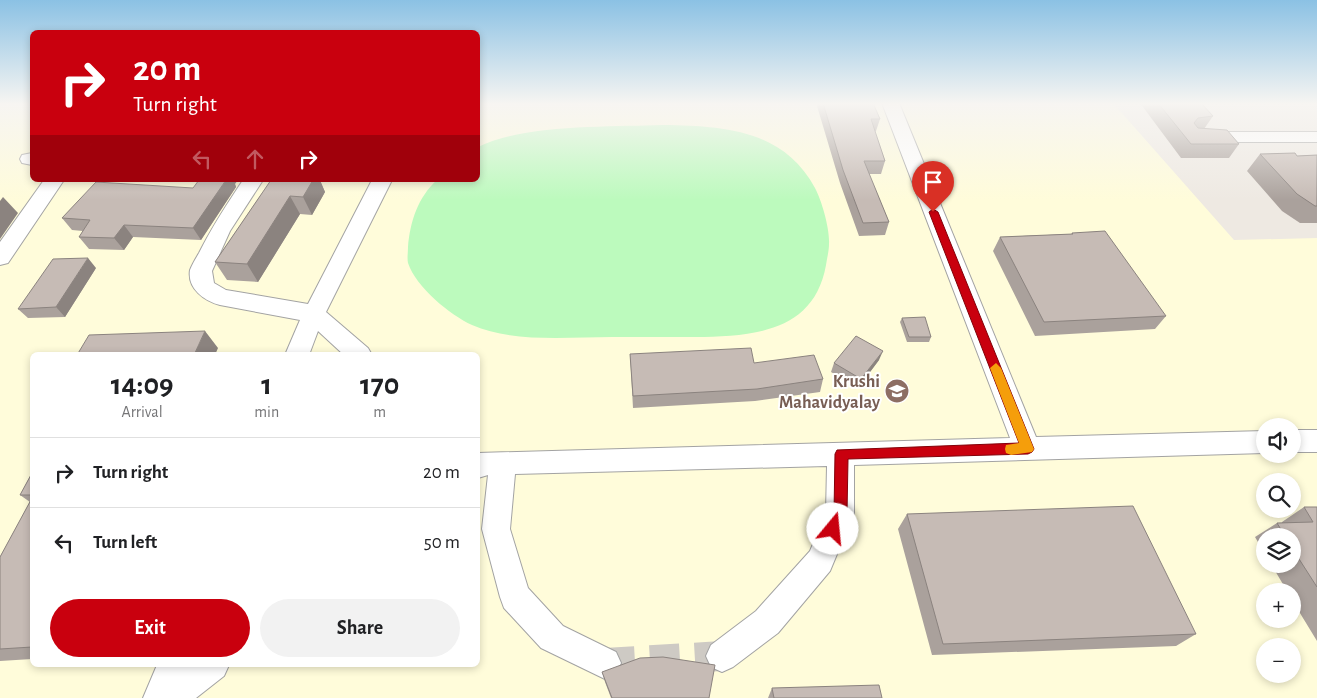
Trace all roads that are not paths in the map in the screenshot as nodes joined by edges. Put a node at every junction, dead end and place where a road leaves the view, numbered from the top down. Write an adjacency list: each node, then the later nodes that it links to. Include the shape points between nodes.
1 (903, 136): 14 (lane)
2 (1196, 138): 3 (lane)
3 (1317, 138)
4 (53, 182): 7 (lane)
5 (252, 182): 8 (lane, via 220,231 201,271 204,287 220,297)
6 (381, 182): 8 (lane)
7 (0, 258)
8 (314, 314): 9 (lane); 10 (lane)
9 (299, 352)
10 (357, 352)
11 (1301, 441): 12 (lane)
12 (1317, 441)
13 (1256, 442): 14 (lane)
14 (1028, 449): 15 (lane)
15 (841, 454): 16 (lane); 17 (lane, via 840,513 820,561 767,622)
16 (485, 463): 18 (lane, via 496,529 515,597 552,637)
17 (722, 656)
18 (605, 663)
19 (172, 667): 21 (lane)
20 (210, 667): 22 (lane)
21 (160, 698)
22 (169, 698)

